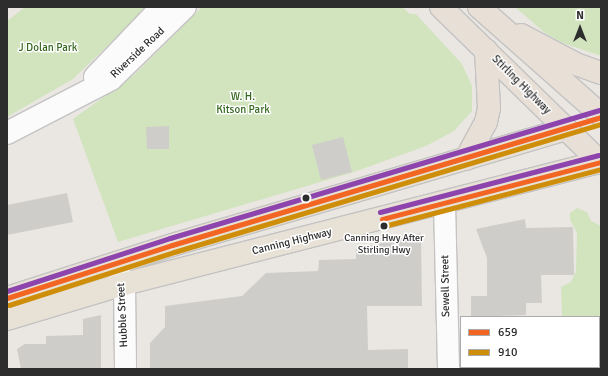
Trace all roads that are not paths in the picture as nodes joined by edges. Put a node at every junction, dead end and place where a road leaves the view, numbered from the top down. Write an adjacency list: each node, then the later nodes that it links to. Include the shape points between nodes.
1 (162, 7): 8 (street, Riverside Road, via 100,70)
2 (185, 7): 8 (street, Riverside Road, via 111,79)
3 (441, 7): 6 (highway, Stirling Highway)
4 (479, 7): 5 (highway)
5 (503, 29): 7 (highway, via 534,40 576,64); 9 (highway)
6 (486, 50): 10 (highway, Stirling Highway); 12 (highway, via 489,108 486,122)
7 (601, 73)
8 (84, 91): 11 (street, Riverside Road, via 50,113)
9 (601, 116): 10 (highway)
10 (565, 129): 12 (main road); 13 (highway, Stirling Highway)
11 (7, 133)
12 (466, 159): 15 (main road)
13 (601, 162): 14 (main road, Canning Highway)
14 (444, 203): 16 (main road, Canning Highway); 20 (street, Sewell Street)
15 (116, 263): 16 (street, Hubble Street); 17 (main road)
16 (124, 284): 18 (main road, Canning Highway); 19 (street, Hubble Street)
17 (7, 298)
18 (7, 319)
19 (125, 369)
20 (448, 369)

